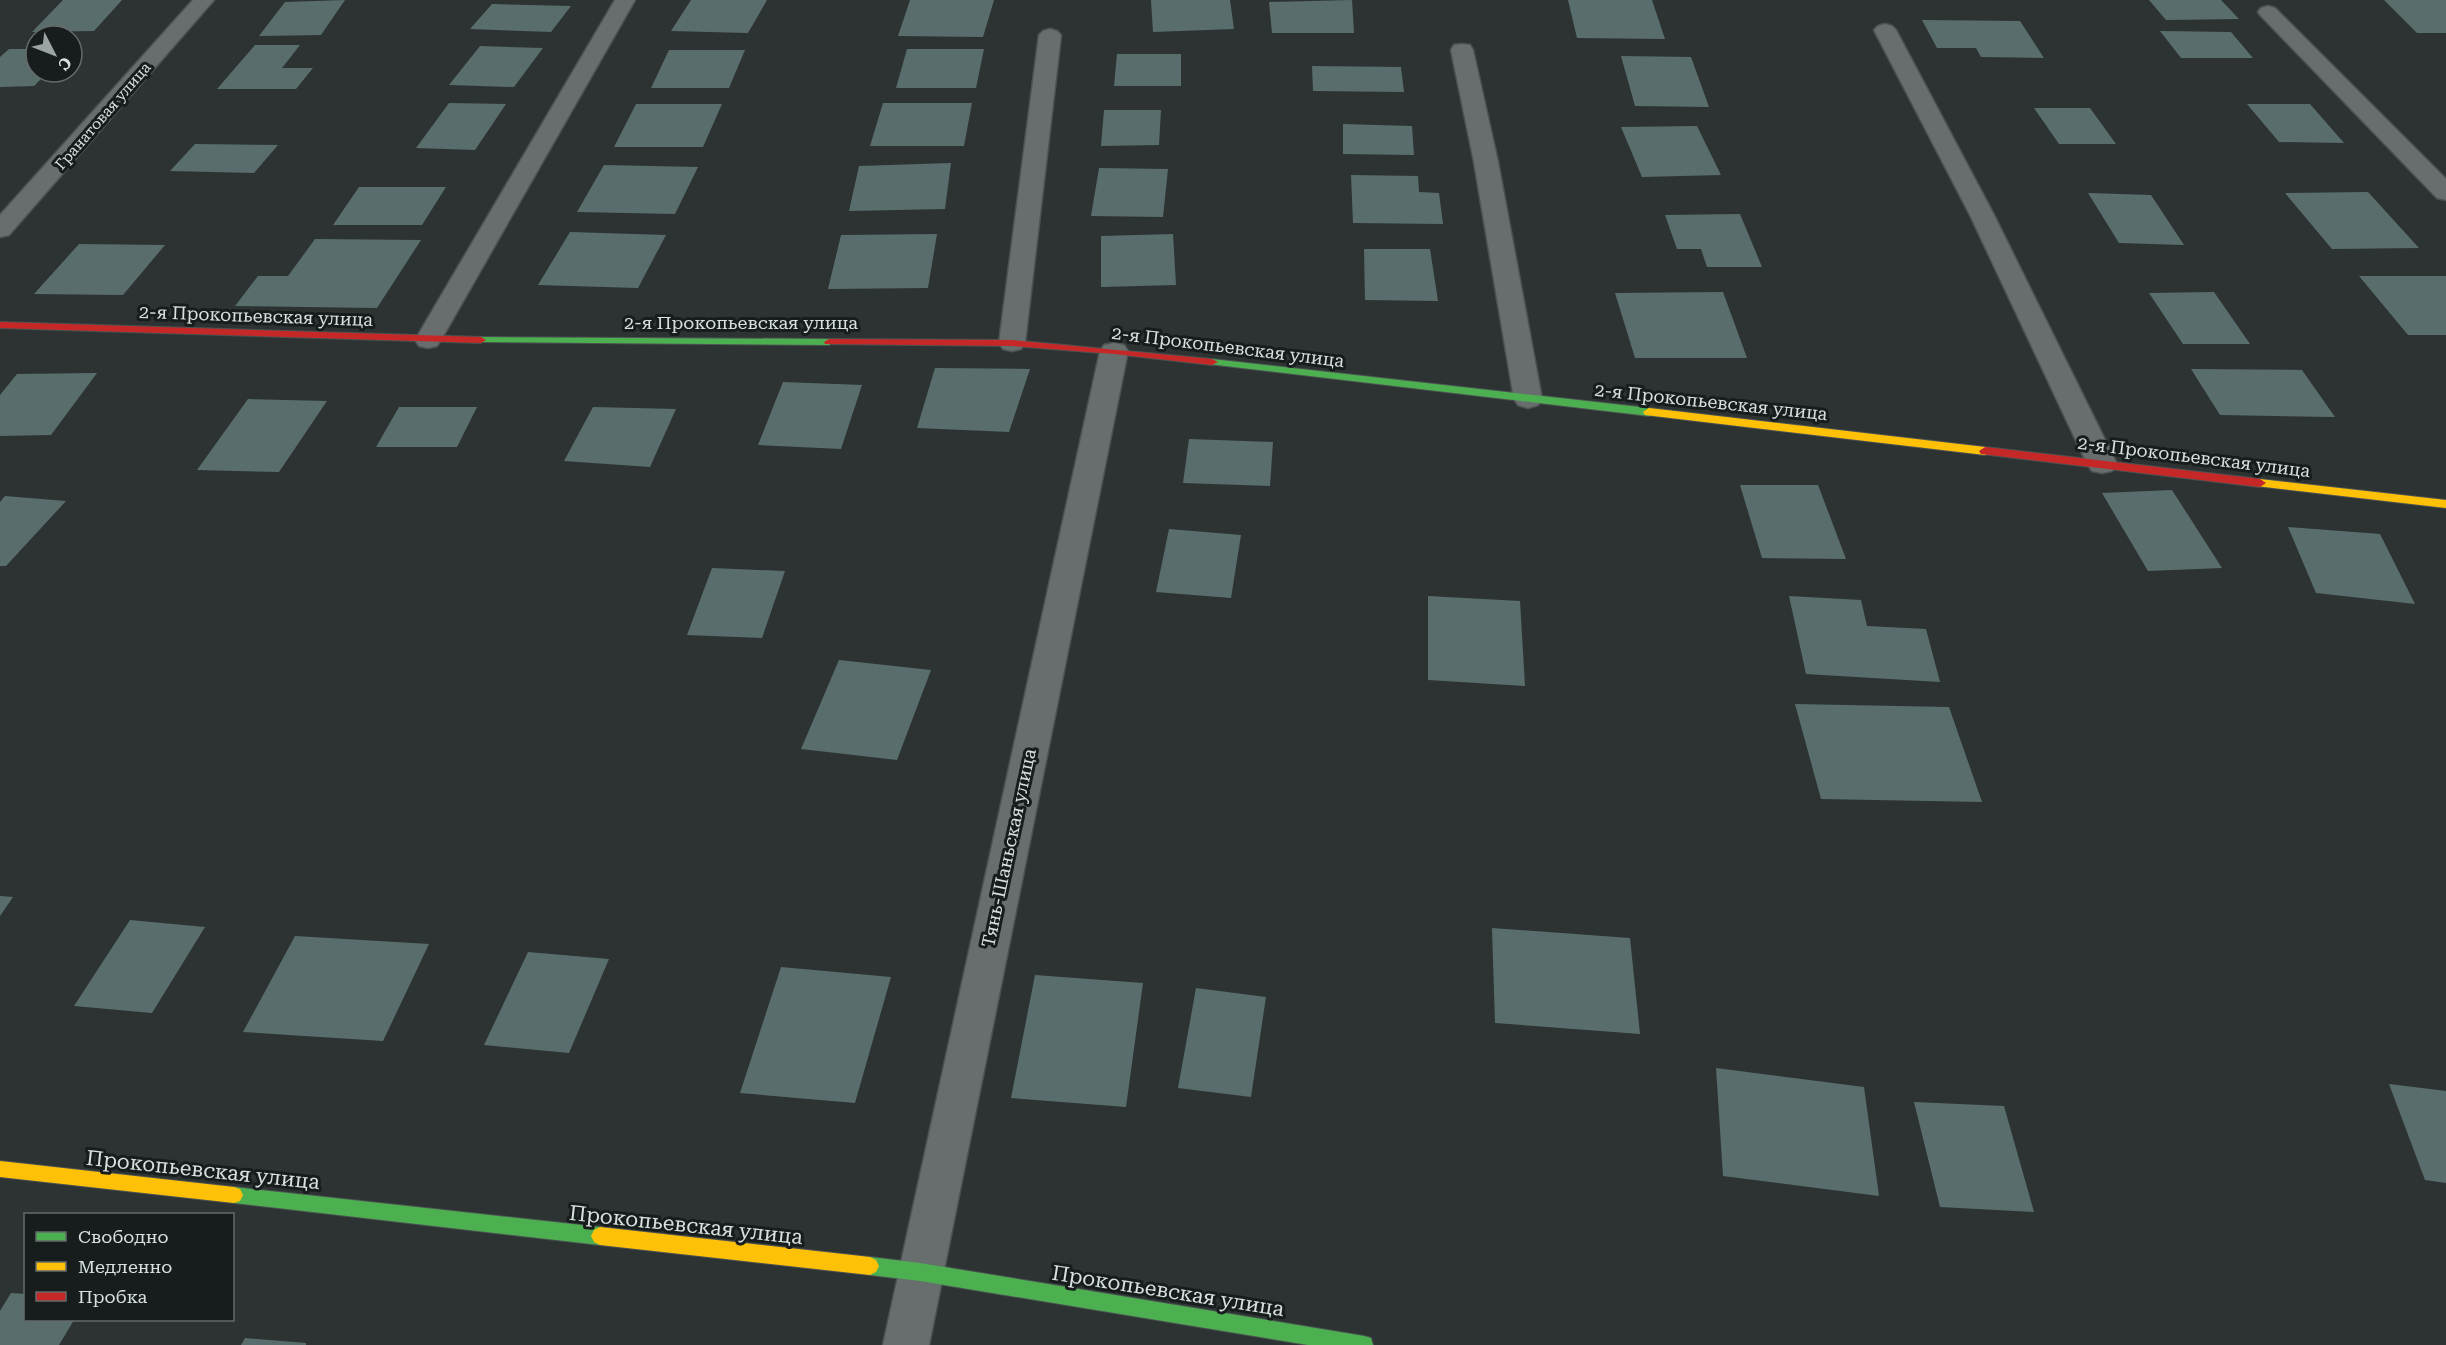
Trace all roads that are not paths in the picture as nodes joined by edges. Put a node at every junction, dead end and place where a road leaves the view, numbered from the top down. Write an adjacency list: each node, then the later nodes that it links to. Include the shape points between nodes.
1 (204, 0): 8 (street, Гранатовая улица)
2 (626, 0): 10 (street)
3 (2268, 12): 7 (street)
4 (1885, 30): 14 (street, via 1982,215)
5 (1050, 35): 11 (street)
6 (1462, 50): 13 (street)
7 (2446, 193)
8 (0, 230)
9 (0, 325): 10 (street, 2-я Прокопьевская улица)
10 (428, 340): 11 (street, 2-я Прокопьевская улица)
11 (1012, 342): 12 (street, 2-я Прокопьевская улица)
12 (1114, 351): 13 (street, 2-я Прокопьевская улица); 17 (street, Тянь-Шаньская улица)
13 (1528, 399): 14 (street, 2-я Прокопьевская улица)
14 (2102, 464): 15 (street, 2-я Прокопьевская улица)
15 (2446, 504)
16 (0, 1169): 17 (street, Прокопьевская улица)
17 (920, 1272): 18 (street, Тянь-Шаньская улица); 19 (street, Прокопьевская улица)
18 (906, 1345)
19 (1364, 1345)

